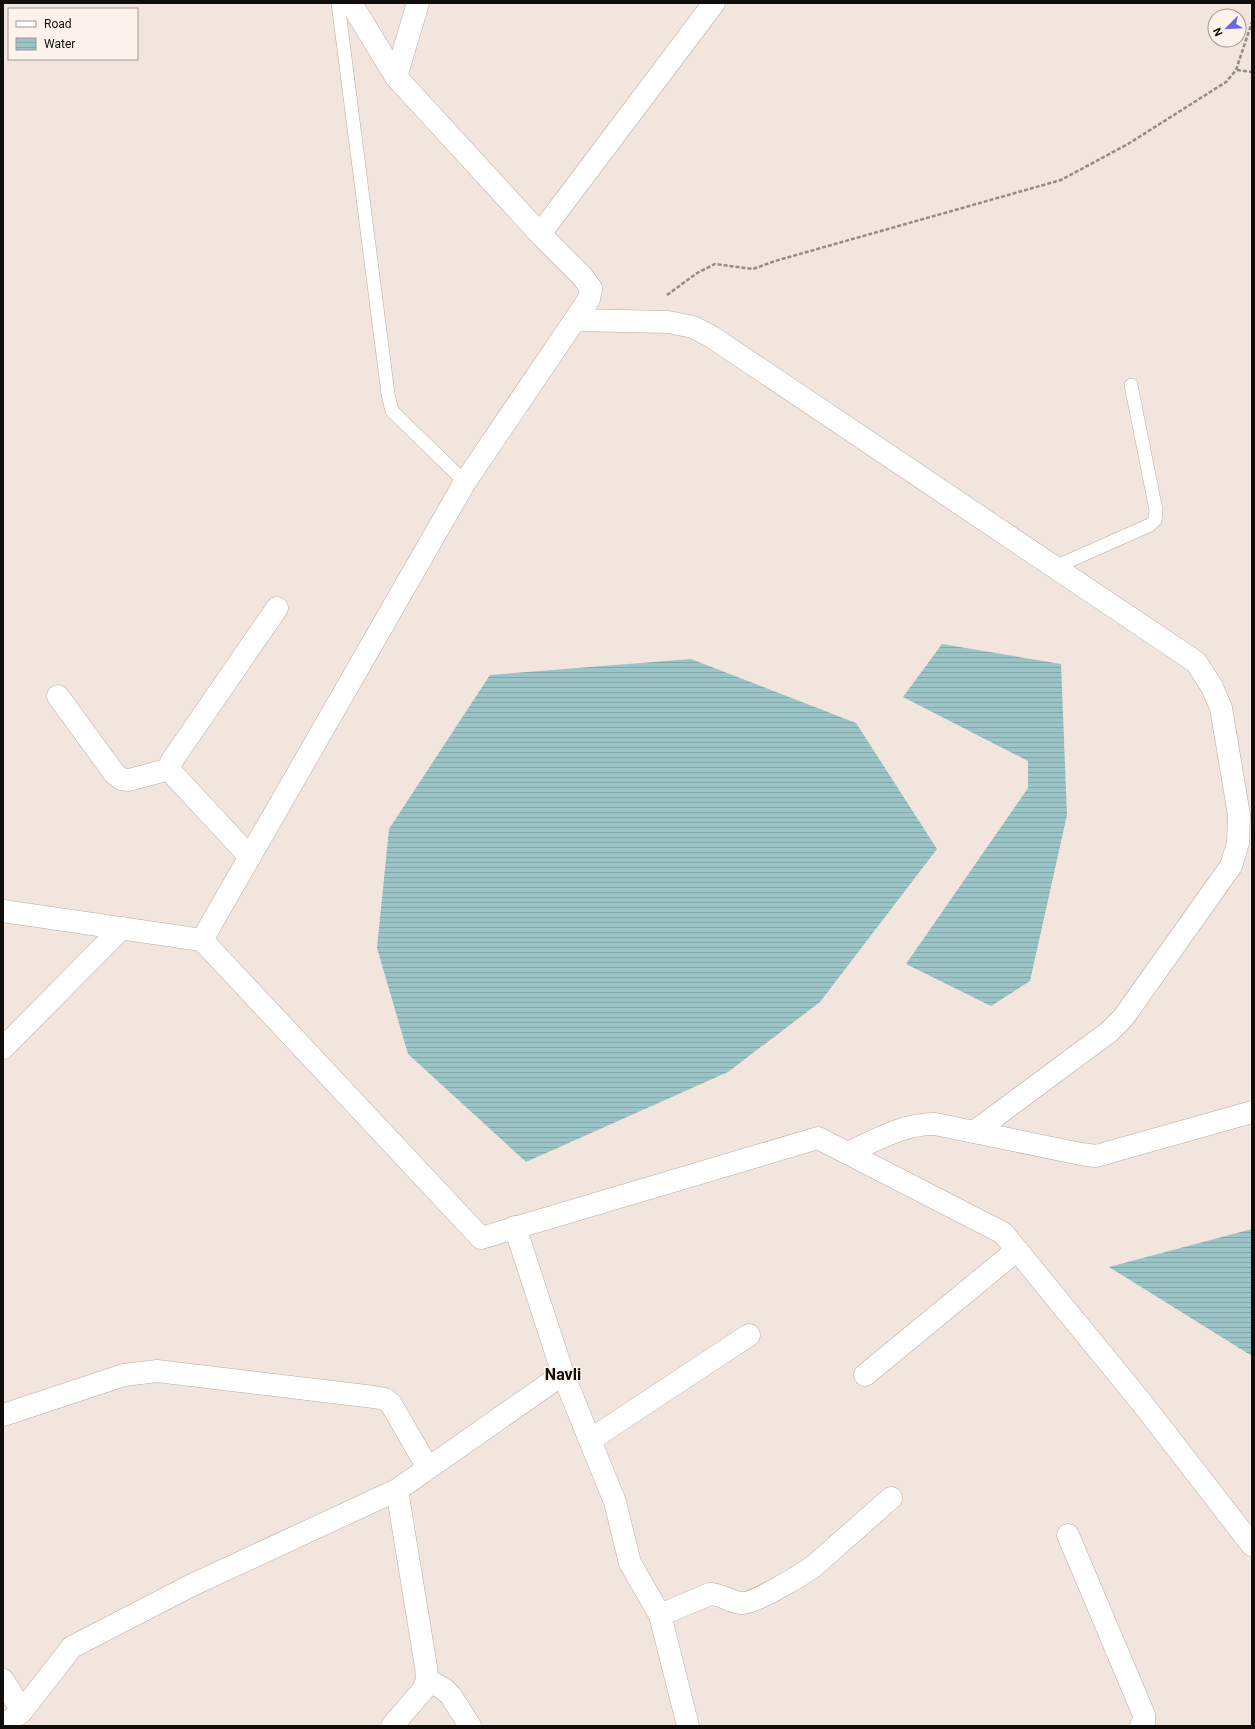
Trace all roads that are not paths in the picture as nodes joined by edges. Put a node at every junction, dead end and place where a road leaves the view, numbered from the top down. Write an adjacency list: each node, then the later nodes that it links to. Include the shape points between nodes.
1 (338, 3): 9 (lane, via 392,411)
2 (351, 3): 5 (street)
3 (418, 3): 5 (street)
4 (714, 3): 6 (street)
5 (396, 77): 6 (street)
6 (540, 234): 7 (street, via 592,288 589,299)
7 (575, 320): 9 (street); 10 (street, via 668,322 693,327 712,337)
8 (1131, 385): 10 (lane, via 1156,520 1150,525)
9 (465, 482): 14 (street)
10 (1055, 567): 20 (street, via 1196,662 1212,687 1220,708 1238,815 1238,843 1231,866 1123,1018 1110,1032)
11 (277, 608): 13 (street, via 171,762)
12 (58, 696): 13 (street, via 121,779 129,780)
13 (170, 768): 14 (street)
14 (250, 858): 17 (street)
15 (3, 911): 16 (street)
16 (122, 928): 17 (street); 18 (street)
17 (202, 940): 22 (street, via 481,1238)
18 (3, 1048)
19 (1252, 1112): 20 (street, via 1096,1156)
20 (974, 1132): 21 (street, via 934,1124 920,1124)
21 (847, 1153): 22 (street, via 818,1138); 23 (street, via 1003,1233)
22 (515, 1227): 25 (street)
23 (1017, 1250): 26 (street); 33 (street, via 1142,1403)
24 (750, 1335): 28 (street)
25 (563, 1374): 28 (street); 29 (street)
26 (865, 1375)
27 (3, 1415): 29 (street, via 124,1375 157,1371 374,1397 386,1399 391,1404)
28 (590, 1440): 34 (street, via 616,1502 630,1563)
29 (428, 1468): 30 (street)
30 (397, 1490): 36 (street); 37 (street, via 192,1585 72,1647)
31 (891, 1498): 34 (street, via 805,1573 756,1599 745,1604 718,1594 710,1594)
32 (1068, 1535): 42 (street, via 1144,1715 1144,1724)
33 (1252, 1545)
34 (660, 1615): 41 (street)
35 (3, 1680): 37 (street)
36 (427, 1680): 39 (street, via 422,1690); 40 (street, via 451,1696)
37 (22, 1711): 38 (street)
38 (4, 1726)
39 (392, 1726)
40 (470, 1726)
41 (688, 1726)
42 (1141, 1726)

